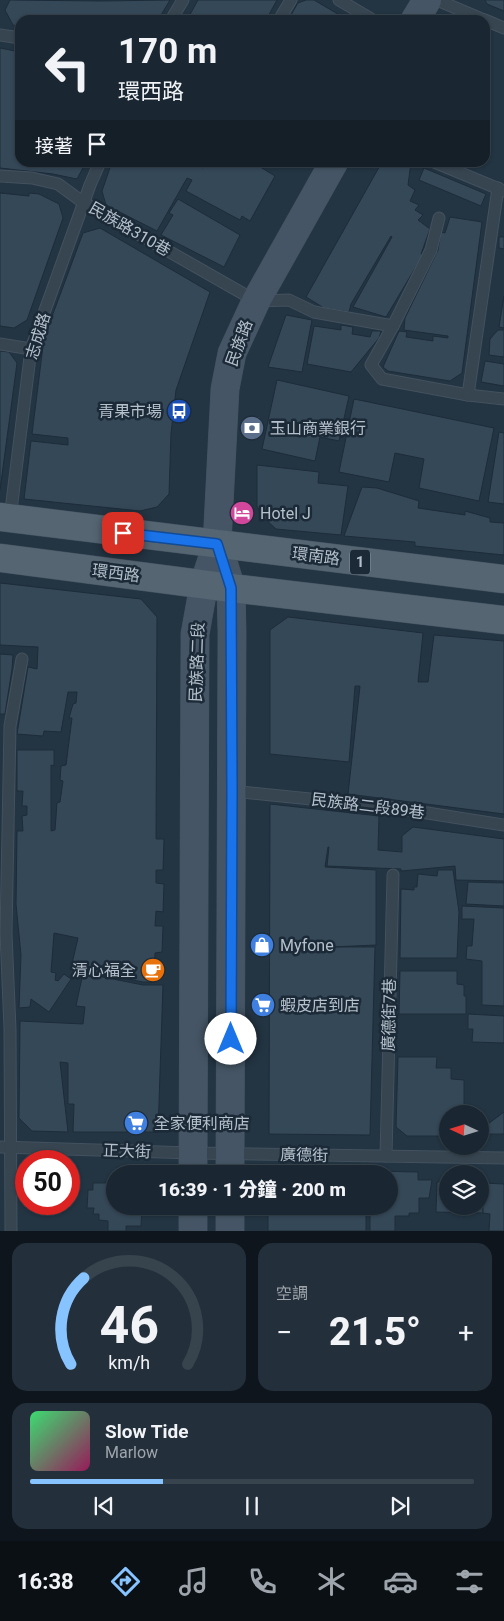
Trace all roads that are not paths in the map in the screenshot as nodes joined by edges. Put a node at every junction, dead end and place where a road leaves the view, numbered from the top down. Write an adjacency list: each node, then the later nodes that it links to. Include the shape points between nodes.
1 (183, 0): 6 (lane)
2 (291, 0): 7 (lane)
3 (338, 0): 8 (lane)
4 (427, 0): 9 (main road)
5 (437, 0): 10 (lane)
6 (175, 15)
7 (282, 15)
8 (364, 15)
9 (417, 15)
10 (473, 15)
11 (490, 22): 12 (lane)
12 (504, 28)
13 (0, 35): 14 (lane)
14 (15, 37)
15 (98, 167): 20 (lane, 志成路)
16 (331, 167): 22 (main road, 民族路)
17 (446, 167): 19 (lane)
18 (0, 176): 20 (lane, 民族路310巷, via 58,184)
19 (501, 190): 26 (lane)
20 (84, 203): 22 (lane, 民族路310巷); 25 (lane, 志成路)
21 (439, 218): 23 (lane, via 431,250)
22 (256, 300): 23 (lane, via 289,300 314,312); 29 (main road, 民族路, via 232,353 225,389)
23 (393, 326): 26 (lane, via 371,365 382,379)
24 (0, 344): 25 (lane)
25 (31, 349): 28 (lane, 志成路)
26 (468, 395): 27 (lane)
27 (504, 399)
28 (5, 518): 29 (main road, 1)
29 (217, 544): 31 (main road, 環南路 / 1); 32 (main road, 民族路二段); 33 (main road, 民族路二段)
30 (0, 558): 32 (main road, 環西路)
31 (504, 579)
32 (204, 584): 33 (main road, 環西路); 45 (main road, 民族路二段, via 195,634)
33 (231, 588): 34 (main road); 37 (main road, 民族路二段)
34 (504, 620)
35 (22, 659): 36 (lane)
36 (5, 725): 40 (lane)
37 (232, 791): 38 (lane, 民族路二段89巷, via 389,807); 46 (main road, 民族路二段)
38 (504, 825)
39 (393, 875): 43 (lane, 廣德街7巷)
40 (3, 933): 41 (lane)
41 (5, 1029): 42 (lane)
42 (5, 1147): 45 (lane, 正大街); 49 (lane)
43 (386, 1156): 44 (lane, 廣德街); 46 (lane, 廣德街)
44 (504, 1158)
45 (193, 1164): 46 (lane, 廣德街)
46 (230, 1164)
47 (193, 1215): 50 (main road)
48 (230, 1215): 51 (main road)
49 (11, 1231)
50 (193, 1231)
51 (230, 1231)

